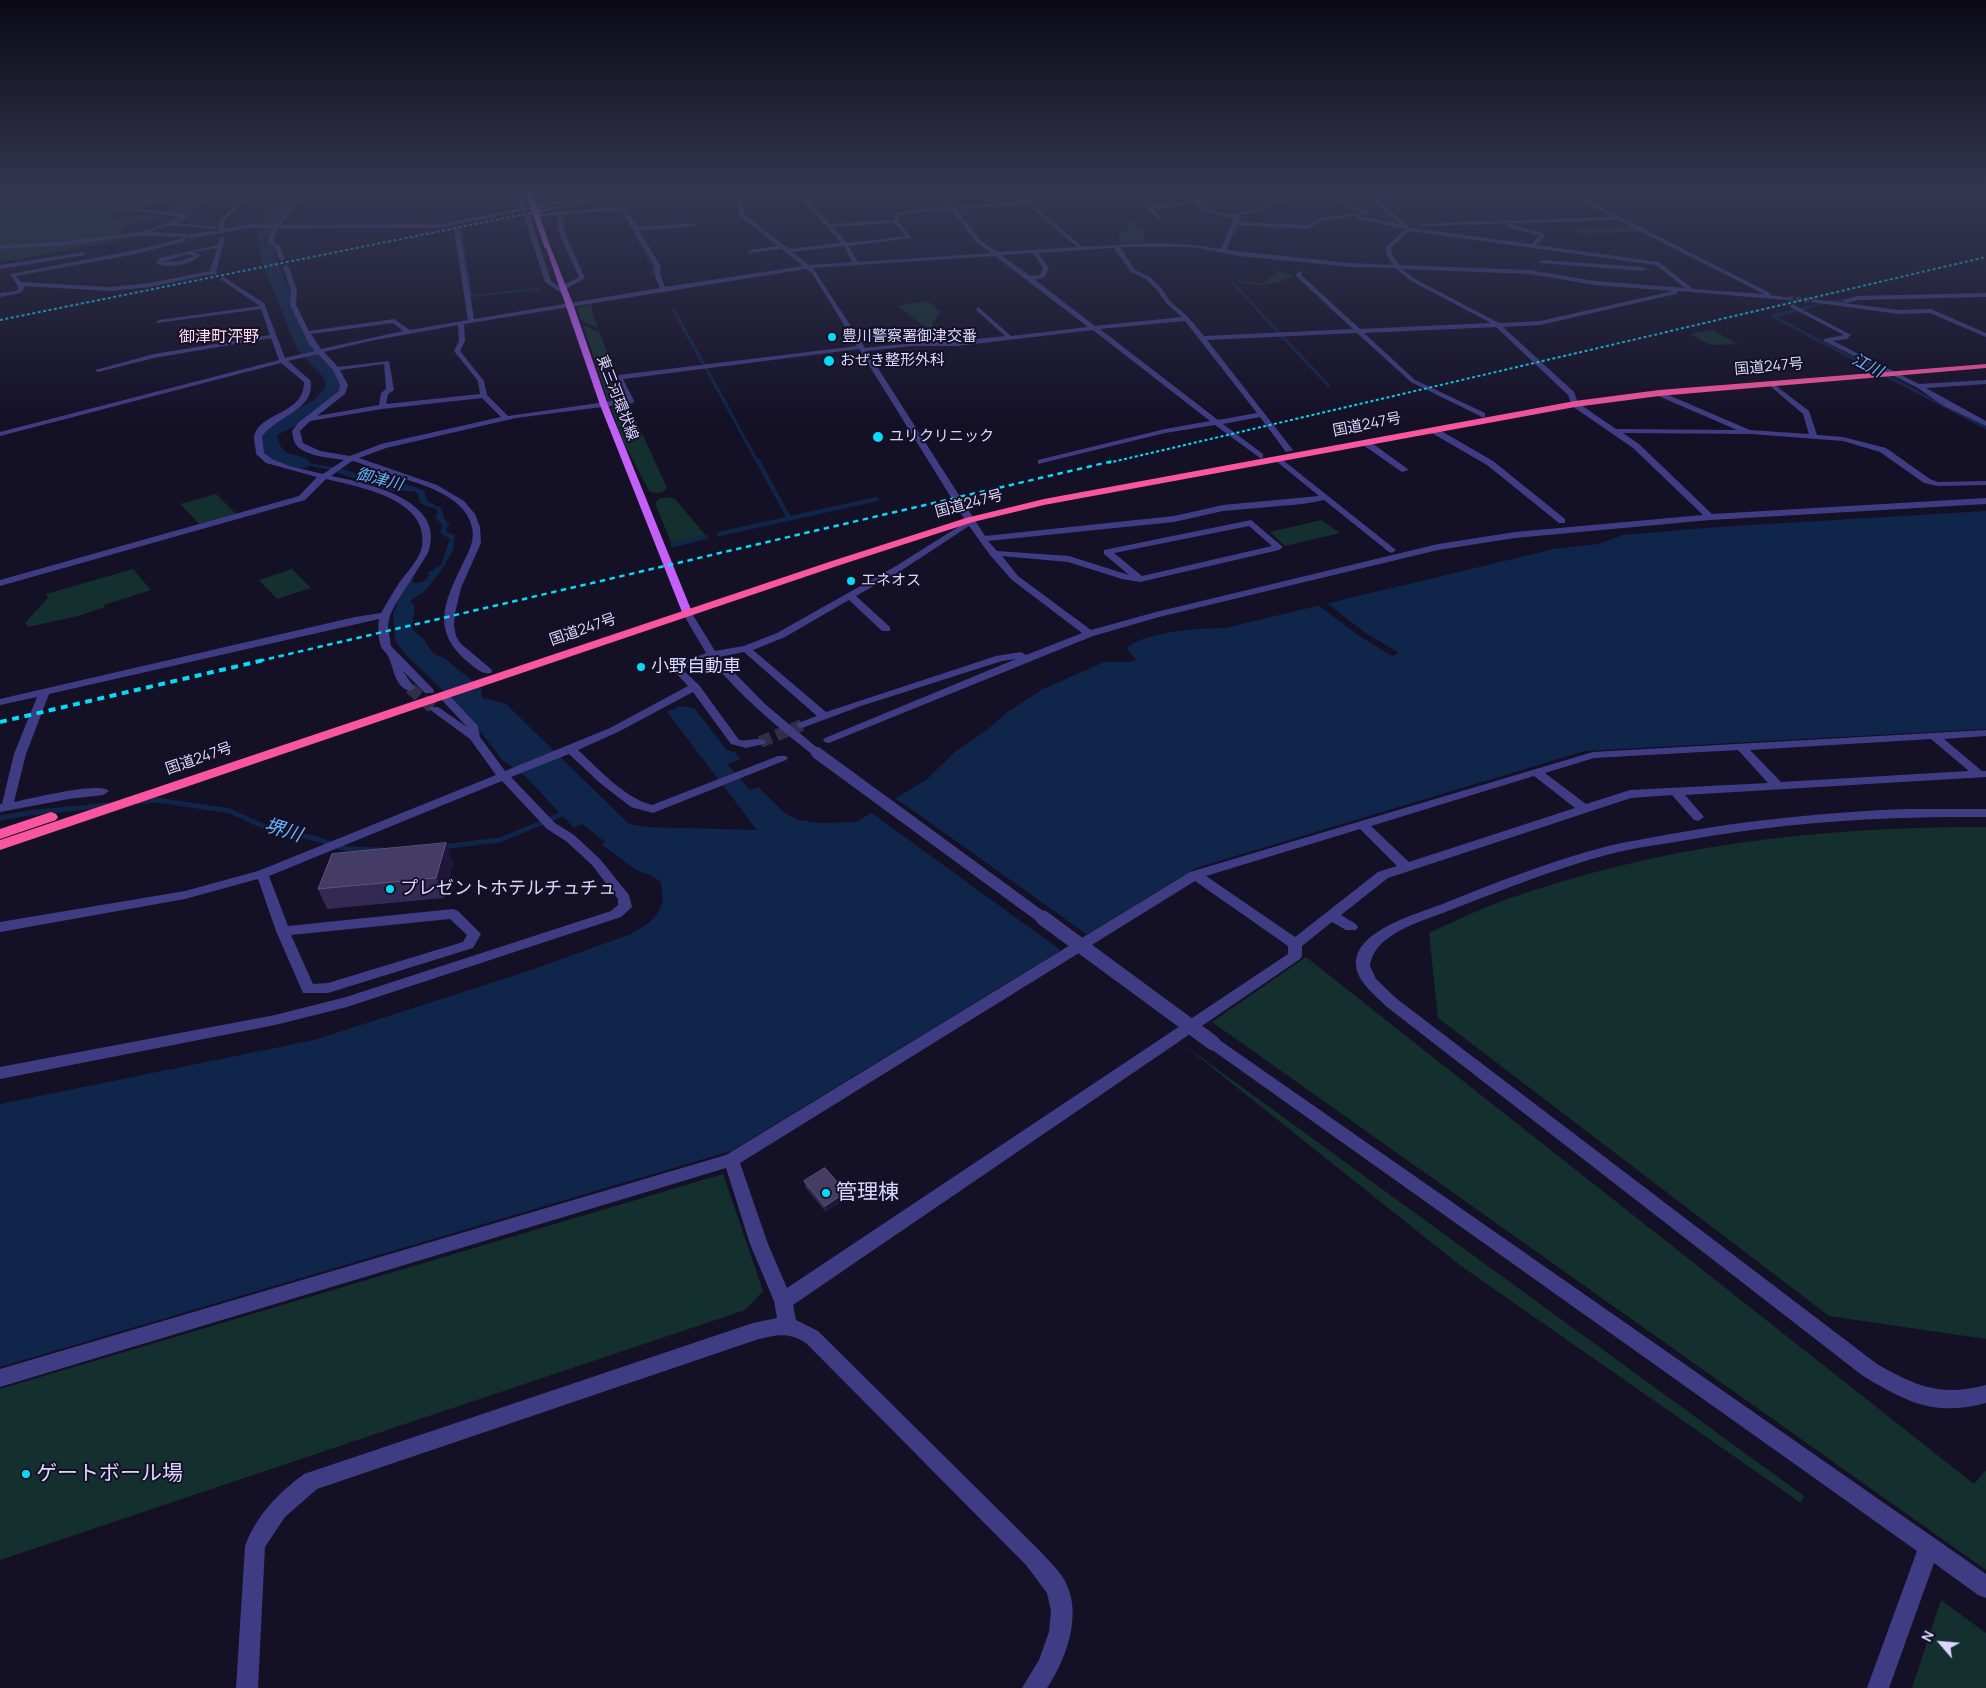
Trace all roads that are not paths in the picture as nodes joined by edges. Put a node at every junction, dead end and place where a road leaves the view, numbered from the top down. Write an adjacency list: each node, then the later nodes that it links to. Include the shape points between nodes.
1 (41, 270): 23 (street, via 9,276)
2 (215, 270): 23 (street, via 214,273 150,285 110,289)
3 (287, 270): 48 (street, via 293,284 293,305)
4 (463, 270): 41 (street)
5 (544, 270): 25 (street, via 548,282)
6 (557, 270): 25 (main road, 東三河環状線, bridge)
7 (578, 270): 25 (street, via 582,278)
8 (658, 270): 24 (street)
9 (783, 270): 24 (street)
10 (811, 270): 53 (street)
11 (1018, 270): 22 (street)
12 (1045, 270): 22 (street, via 1042,277)
13 (1132, 270): 40 (street, via 1148,278)
14 (1400, 270): 44 (street, via 1413,280)
15 (1459, 270): 19 (street)
16 (1660, 270): 17 (street)
17 (1666, 270): 26 (street)
18 (1721, 270): 29 (street)
19 (1536, 272): 26 (street, via 1595,283)
20 (1300, 273): 47 (street, via 1298,275)
21 (222, 278): 37 (street)
22 (1029, 278): 45 (street)
23 (18, 284): 27 (street, via 22,288 18,292)
24 (663, 289): 35 (street)
25 (564, 290): 35 (main road, 東三河環状線)
26 (1690, 290): 29 (street); 44 (street, via 1540,323)
27 (0, 295)
28 (1986, 295): 31 (street)
29 (1774, 297): 30 (street); 32 (street)
30 (1788, 298)
31 (1909, 298): 34 (street, via 1858,298); 39 (street)
32 (1781, 300)
33 (1813, 301): 34 (street)
34 (1835, 303): 39 (street, via 1899,312)
35 (570, 304): 41 (street); 67 (main road, 東三河環状線)
36 (1792, 306): 60 (street, via 1848,335 1826,340)
37 (264, 307): 42 (street); 50 (street)
38 (978, 309): 51 (street)
39 (1931, 311): 49 (street)
40 (1187, 319): 45 (street); 52 (street)
41 (471, 321): 43 (street)
42 (159, 322)
43 (461, 322): 46 (street); 65 (street, via 462,341 457,351 482,380)
44 (1497, 324): 47 (street); 66 (street, via 1571,394)
45 (1093, 328): 51 (street); 73 (street)
46 (407, 331): 48 (street, via 394,321); 54 (street)
47 (1359, 331): 52 (street); 70 (street, via 1413,381)
48 (307, 333): 54 (street)
49 (1986, 334)
50 (274, 336): 55 (street); 59 (street, via 154,356)
51 (1010, 338): 53 (street)
52 (1202, 338): 69 (street)
53 (861, 348): 67 (street, via 620,377 630,401); 91 (street)
54 (317, 352): 55 (street); 58 (street)
55 (285, 360): 78 (street); 87 (street, via 308,381 309,390 303,401 265,427 258,438 260,454 270,461)
56 (1986, 362): 60 (highway, 国道247号)
57 (1986, 366): 60 (highway, 国道247号)
58 (336, 369): 68 (street, via 387,362 390,390 385,393); 72 (street, via 344,385 342,392)
59 (98, 370)
60 (1884, 373): 62 (highway, 国道247号); 63 (street); 66 (highway, 国道247号, via 1649,390)
61 (1986, 382): 63 (street)
62 (1771, 384): 64 (highway, 国道247号); 79 (street, via 1806,414)
63 (1918, 386): 74 (street)
64 (1659, 393): 66 (highway, 国道247号); 77 (street)
65 (484, 396): 68 (street); 71 (street)
66 (1574, 402): 70 (highway, 国道247号); 75 (highway, 国道247号); 76 (street)
67 (604, 405): 71 (street); 102 (main road, 東三河環状線)
68 (382, 406): 72 (street)
69 (1260, 415): 73 (street); 81 (street)
70 (1482, 415): 81 (highway, 国道247号)
71 (506, 418): 84 (street, via 384,446)
72 (308, 419): 84 (street, via 296,431 299,444 313,453)
73 (1215, 423): 82 (street); 85 (street, via 1165,431)
74 (1986, 424)
75 (1433, 430): 80 (highway, 国道247号); 94 (street, via 1490,463)
76 (1615, 431): 77 (street); 92 (street, via 1636,446)
77 (1751, 432): 79 (street)
78 (0, 434)
79 (1814, 437): 88 (street, via 1843,439 1877,448 1927,481 1938,484)
80 (1366, 443): 83 (highway, 国道247号); 86 (street)
81 (1289, 450): 82 (highway, 国道247号)
82 (1260, 456): 91 (highway, 国道247号, via 1041,496)
83 (1279, 459): 89 (street); 91 (highway, 国道247号)
84 (349, 460): 87 (street); 110 (street, via 447,493 475,519 477,543 453,598 449,622 451,637)
85 (1041, 462)
86 (1405, 470)
87 (327, 474): 100 (street, via 302,498); 103 (street, via 399,499 425,522 427,544 422,558)
88 (1986, 483)
89 (1326, 496): 93 (street, via 1223,508); 97 (street)
90 (1986, 501): 92 (street)
91 (968, 516): 96 (street); 101 (street, via 961,529); 102 (highway, 国道247号)
92 (1710, 517): 105 (street, via 1475,540 1156,615)
93 (1174, 519): 95 (street); 96 (street)
94 (1562, 521)
95 (1194, 535): 99 (street, via 1107,552); 99 (street, via 1251,523 1279,547)
96 (982, 540): 98 (street)
97 (1392, 550)
98 (993, 553): 99 (street, via 1069,559); 105 (street, via 1016,578)
99 (1140, 579)
100 (0, 583)
101 (850, 596): 104 (street); 106 (street, via 781,635)
102 (685, 608): 109 (street); 110 (highway, 国道247号)
103 (385, 615): 108 (street, via 384,639); 113 (street)
104 (886, 629)
105 (1089, 634): 107 (street)
106 (746, 649): 109 (street); 117 (street)
107 (1041, 652): 117 (street, via 1000,658); 122 (street)
108 (393, 654): 112 (street, via 398,673); 114 (street)
109 (711, 655): 111 (street, via 682,666 679,671); 154 (street, bridge, via 765,711 817,752 1213,1043)
110 (489, 674): 114 (highway, 国道247号)
111 (695, 687): 123 (street, via 735,742 746,745); 125 (street, via 614,730)
112 (410, 688)
113 (44, 692): 115 (street); 133 (street)
114 (439, 692): 121 (street, via 474,728); 138 (highway, 国道247号); 139 (highway, 国道247号)
115 (0, 702)
116 (434, 709): 121 (street)
117 (824, 716): 118 (street)
118 (802, 725)
119 (1986, 733): 120 (street)
120 (1934, 736): 124 (street); 129 (street)
121 (474, 737): 128 (street)
122 (829, 740)
123 (760, 742)
124 (1741, 747): 127 (street, via 1593,755); 130 (street)
125 (568, 750): 126 (street, via 635,804 653,809); 128 (street)
126 (782, 758)
127 (1536, 772): 134 (street); 137 (street)
128 (508, 774): 141 (street); 148 (street, via 551,826 596,862 624,898 625,907 616,914 347,1002 275,1020)
129 (1983, 774): 130 (street)
130 (1778, 786): 132 (street)
131 (103, 791): 133 (street)
132 (1676, 792): 134 (street, via 1630,794); 136 (street)
133 (4, 807)
134 (1584, 809): 140 (street)
135 (1986, 813): 153 (street, via 1905,813 1796,820 1718,830 1611,850 1541,870 1392,929 1374,942 1363,962 1363,971 1392,1003 1870,1370 1929,1399 1966,1401)
136 (1698, 817)
137 (1363, 825): 140 (street); 142 (street)
138 (0, 834)
139 (0, 845)
140 (1406, 867): 143 (street, via 1383,875)
141 (262, 874): 144 (street, via 185,895); 146 (street)
142 (1196, 876): 147 (street); 149 (street)
143 (1332, 916): 145 (street); 147 (street)
144 (0, 927)
145 (1351, 927)
146 (283, 931): 146 (street, via 308,989 328,988 468,945 474,934 453,914)
147 (1295, 944): 150 (street, via 1295,956)
148 (0, 1073)
149 (731, 1160): 150 (street, via 759,1244); 152 (street)
150 (783, 1300): 151 (street)
151 (788, 1325): 156 (street, via 771,1326 311,1481 278,1508 263,1527 254,1546); 157 (street, via 812,1338 1033,1558 1057,1588 1062,1611 1060,1632 1048,1667)
152 (0, 1378)
153 (1986, 1394)
154 (1929, 1546): 155 (street); 158 (street)
155 (1986, 1587)
156 (247, 1688)
157 (1033, 1688)
158 (1878, 1688)

